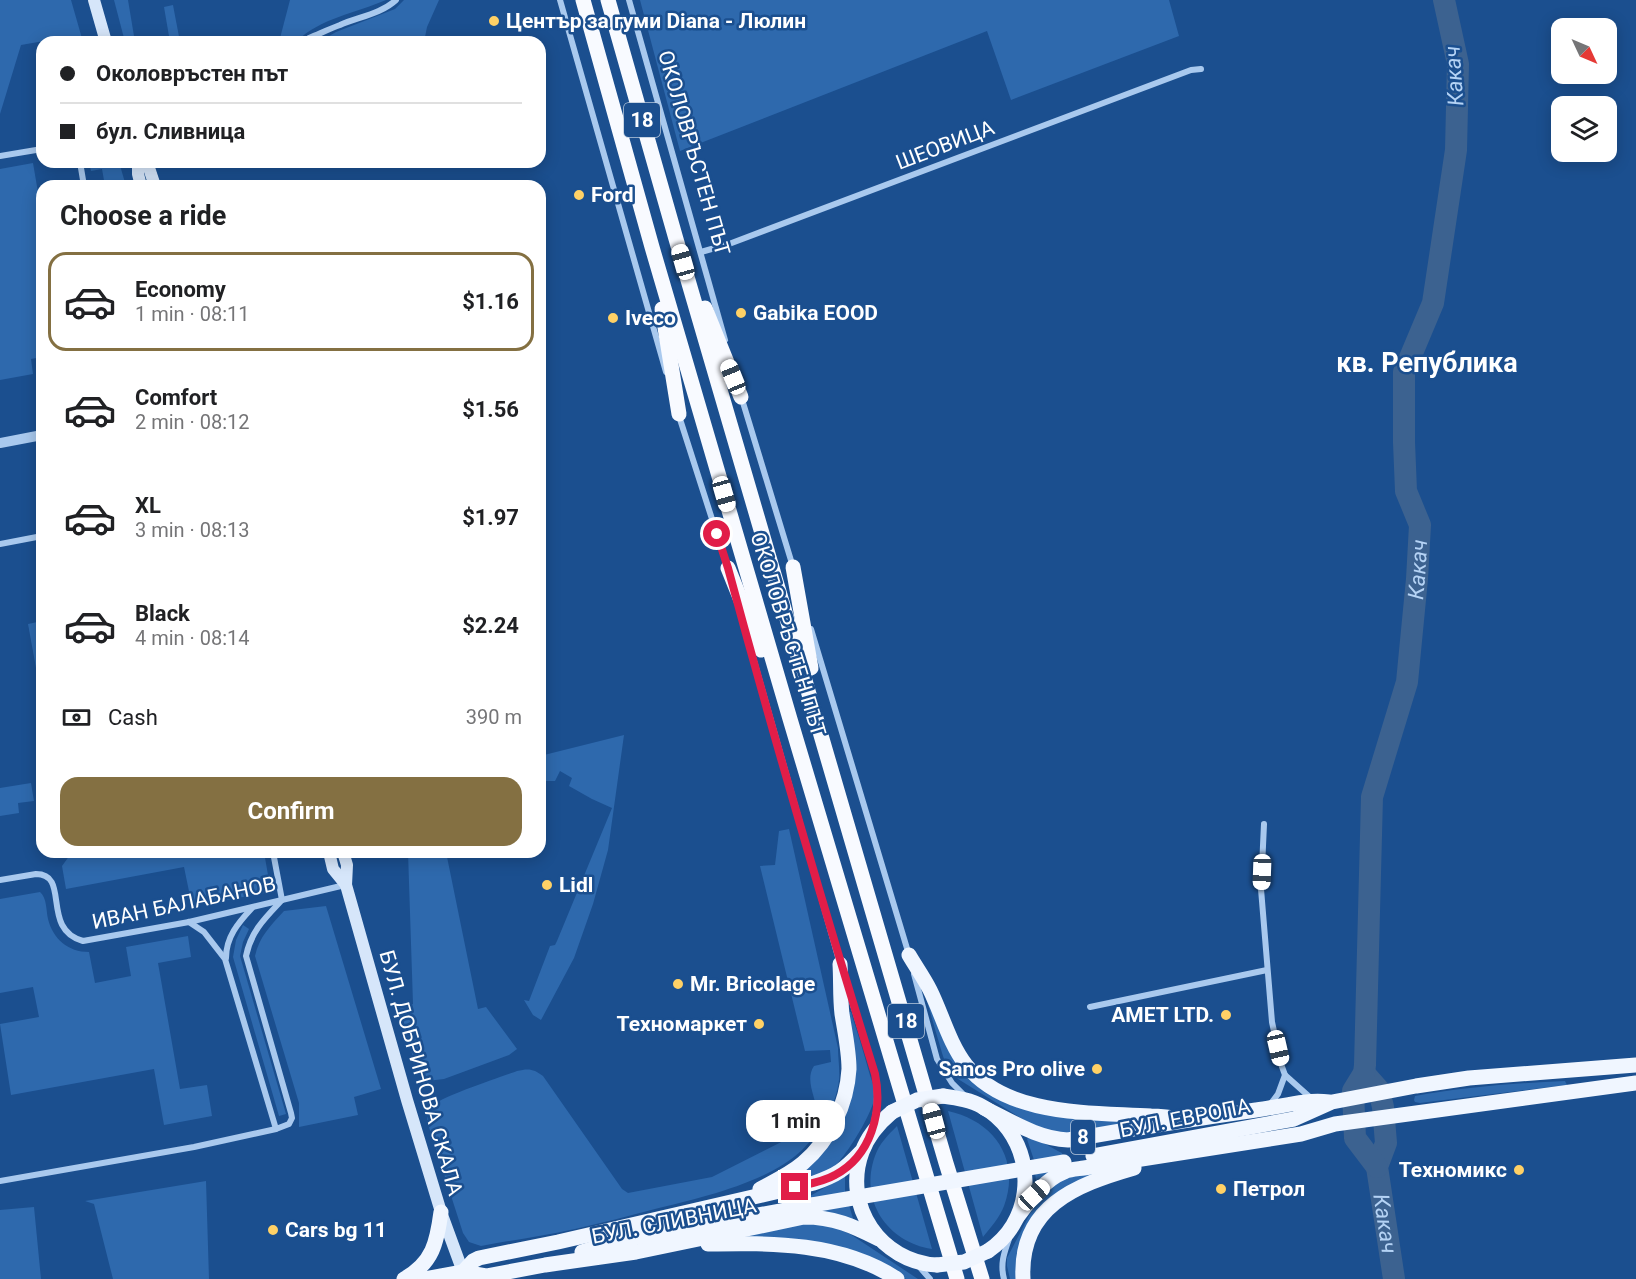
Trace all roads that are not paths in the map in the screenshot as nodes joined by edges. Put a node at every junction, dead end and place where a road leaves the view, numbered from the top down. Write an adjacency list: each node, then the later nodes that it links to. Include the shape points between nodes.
1 (94, 0): 7 (main road)
2 (396, 0): 8 (street)
3 (560, 0): 16 (street, ОКОЛОВРЪСТЕН ПЪТ)
4 (582, 0): 13 (highway, ОКОЛОВРЪСТЕН ПЪТ / 18)
5 (608, 0): 12 (highway, ОКОЛОВРЪСТЕН ПЪТ / 18)
6 (629, 0): 14 (street, ОКОЛОВРЪСТЕН ПЪТ)
7 (104, 36)
8 (314, 36)
9 (1201, 69): 14 (street, ШЕОВИЦА)
10 (36, 150): 11 (street)
11 (0, 156)
12 (676, 239): 15 (highway); 24 (highway, ОКОЛОВРЪСТЕН ПЪТ / 18)
13 (652, 247): 16 (highway); 23 (highway, ОКОЛОВРЪСТЕН ПЪТ / 18)
14 (701, 252): 15 (street, ОКОЛОВРЪСТЕН ПЪТ)
15 (741, 397): 21 (street, ОКОЛОВРЪСТЕН ПЪТ)
16 (679, 414): 22 (street, ОКОЛОВРЪСТЕН ПЪТ)
17 (36, 436): 18 (street)
18 (0, 442)
19 (36, 537): 20 (street)
20 (0, 544)
21 (793, 567): 24 (highway); 34 (street, ОКОЛОВРЪСТЕН ПЪТ)
22 (728, 568): 23 (highway); 36 (street, ОКОЛОВРЪСТЕН ПЪТ)
23 (790, 719): 68 (highway, ОКОЛОВРЪСТЕН ПЪТ / 18)
24 (824, 741): 69 (highway, ОКОЛОВРЪСТЕН ПЪТ / 18)
25 (1264, 824): 37 (street, via 1261,889)
26 (274, 858): 31 (street)
27 (330, 858): 30 (main road, БУЛ. ДОБРИНОВА СКАЛА)
28 (345, 858): 30 (main road, БУЛ. ДОБРИНОВА СКАЛА)
29 (0, 880): 33 (street, ИВАН БАЛАБАНОВ, via 45,875 54,886 62,926 83,941)
30 (346, 885): 31 (street, ИВАН БАЛАБАНОВ); 56 (main road, БУЛ. ДОБРИНОВА СКАЛА)
31 (282, 900): 32 (street, ИВАН БАЛАБАНОВ); 49 (street, via 254,932 246,956 292,1118 290,1124)
32 (252, 907): 33 (street, ИВАН БАЛАБАНОВ); 35 (street, via 234,929)
33 (189, 922): 35 (street, via 204,932)
34 (909, 955): 44 (street, ОКОЛОВРЪСТЕН ПЪТ, via 937,1059 952,1083); 47 (main road, via 966,1064 993,1089 1052,1108)
35 (225, 959): 49 (street)
36 (840, 964): 50 (street, ОКОЛОВРЪСТЕН ПЪТ, via 878,1089); 55 (main road, via 849,1068 841,1108 831,1129 804,1163)
37 (1267, 970): 38 (street); 40 (street, via 1272,1022)
38 (1090, 1007)
39 (1636, 1065): 43 (main road, БУЛ. ЕВРОПА / 8, via 1469,1078)
40 (1285, 1075): 42 (street); 45 (street)
41 (1636, 1083): 48 (main road, БУЛ. ЕВРОПА / 8)
42 (1313, 1100): 43 (main road, БУЛ. ЕВРОПА / 8); 45 (main road, БУЛ. ЕВРОПА / 8)
43 (1332, 1102): 46 (main road, БУЛ. ЕВРОПА)
44 (978, 1105): 47 (main road, БУЛ. ЕВРОПА / 8, via 1028,1129 1068,1140); 50 (main road, 8, bridge, via 943,1096 917,1100 892,1112); 57 (main road, via 1009,1130 1021,1153 1025,1178 1022,1204)
45 (1267, 1109): 47 (main road, БУЛ. ЕВРОПА / 8)
46 (1294, 1119): 48 (main road, БУЛ. ЕВРОПА); 54 (main road, БУЛ. ЕВРОПА, bridge)
47 (1187, 1120)
48 (1335, 1124): 52 (main road, БУЛ. ЕВРОПА / 8, via 1301,1134)
49 (276, 1128): 53 (street, via 194,1147)
50 (872, 1132): 51 (main road, 8)
51 (861, 1152): 55 (main road, БУЛ. СЛИВНИЦА, via 833,1176); 58 (main road, 8, via 857,1194 866,1220)
52 (1168, 1155): 57 (main road, БУЛ. ЕВРОПА, via 1064,1172 1034,1195); 71 (main road, 8, via 1089,1183 1057,1200 1030,1233 1022,1263)
53 (0, 1181)
54 (941, 1183): 59 (main road, БУЛ. СЛИВНИЦА, bridge)
55 (737, 1200): 60 (main road, БУЛ. СЛИВНИЦА)
56 (441, 1212): 63 (main road, БУЛ. ДОБРИНОВА СКАЛА); 65 (main road, via 431,1255)
57 (1015, 1220): 64 (main road, bridge, via 988,1251); 70 (street, via 1002,1262)
58 (879, 1239): 61 (main road, БУЛ. СЛИВНИЦА, via 847,1223 804,1217); 64 (main road, 8, via 894,1252)
59 (618, 1241): 60 (main road, БУЛ. СЛИВНИЦА); 62 (main road, БУЛ. СЛИВНИЦА)
60 (558, 1242): 63 (main road, БУЛ. СЛИВНИЦА, via 479,1258)
61 (675, 1245): 62 (main road, БУЛ. СЛИВНИЦА); 67 (main road, via 787,1245 864,1261)
62 (545, 1265): 63 (main road, БУЛ. СЛИВНИЦА, via 486,1276)
63 (463, 1272): 66 (main road, БУЛ. СЛИВНИЦА)
64 (933, 1272)
65 (404, 1279)
66 (425, 1279)
67 (897, 1279)
68 (957, 1279)
69 (982, 1279)
70 (1004, 1279)
71 (1023, 1279)

